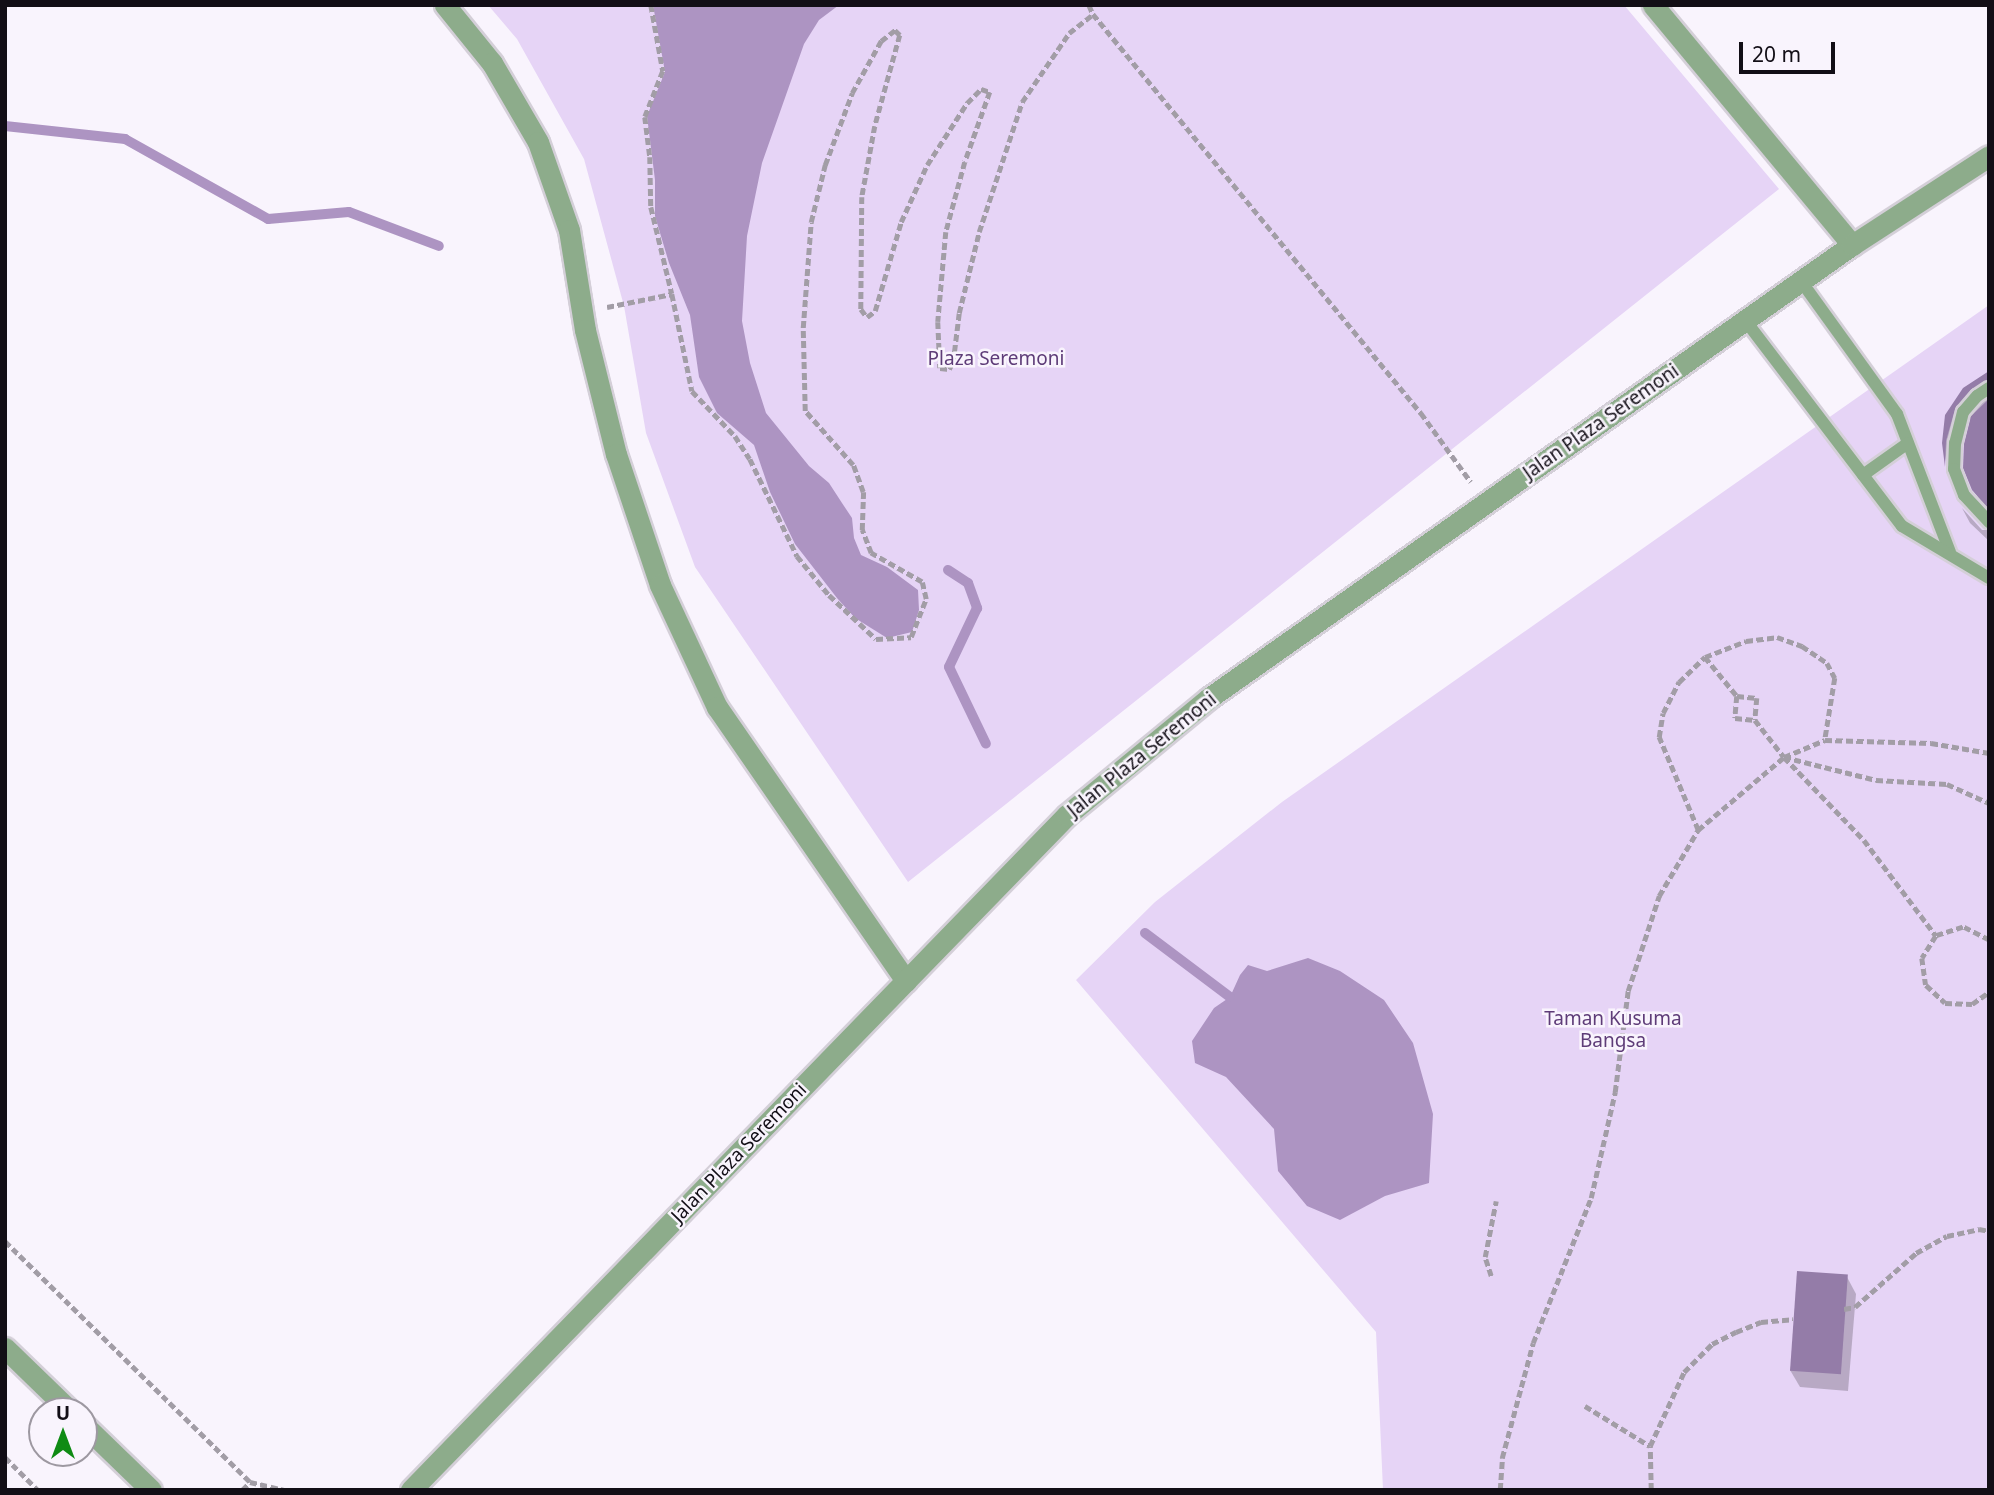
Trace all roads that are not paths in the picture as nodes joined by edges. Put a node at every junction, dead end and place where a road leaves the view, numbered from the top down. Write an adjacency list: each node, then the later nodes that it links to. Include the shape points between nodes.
1 (445, 5): 13 (street, via 492,63 538,142 569,230 616,454 660,585 716,707)
2 (1653, 5): 4 (street)
3 (1989, 156): 4 (street, Jalan Plaza Seremoni)
4 (1852, 245): 5 (street, Jalan Plaza Seremoni)
5 (1801, 281): 6 (street, Jalan Plaza Seremoni); 8 (lane, via 1897,414)
6 (1745, 320): 9 (lane); 13 (street, Jalan Plaza Seremoni, via 1209,698 1067,815)
7 (1989, 388): 10 (lane, via 1963,412 1954,469 1964,495)
8 (1908, 443): 9 (lane); 11 (lane)
9 (1863, 475): 11 (lane, via 1902,526)
10 (1989, 522)
11 (1950, 552): 12 (lane)
12 (1989, 578)
13 (906, 981): 18 (street, Jalan Plaza Seremoni)
14 (5, 1348): 15 (street)
15 (56, 1397)
16 (98, 1439): 17 (street)
17 (151, 1490)
18 (411, 1490)

